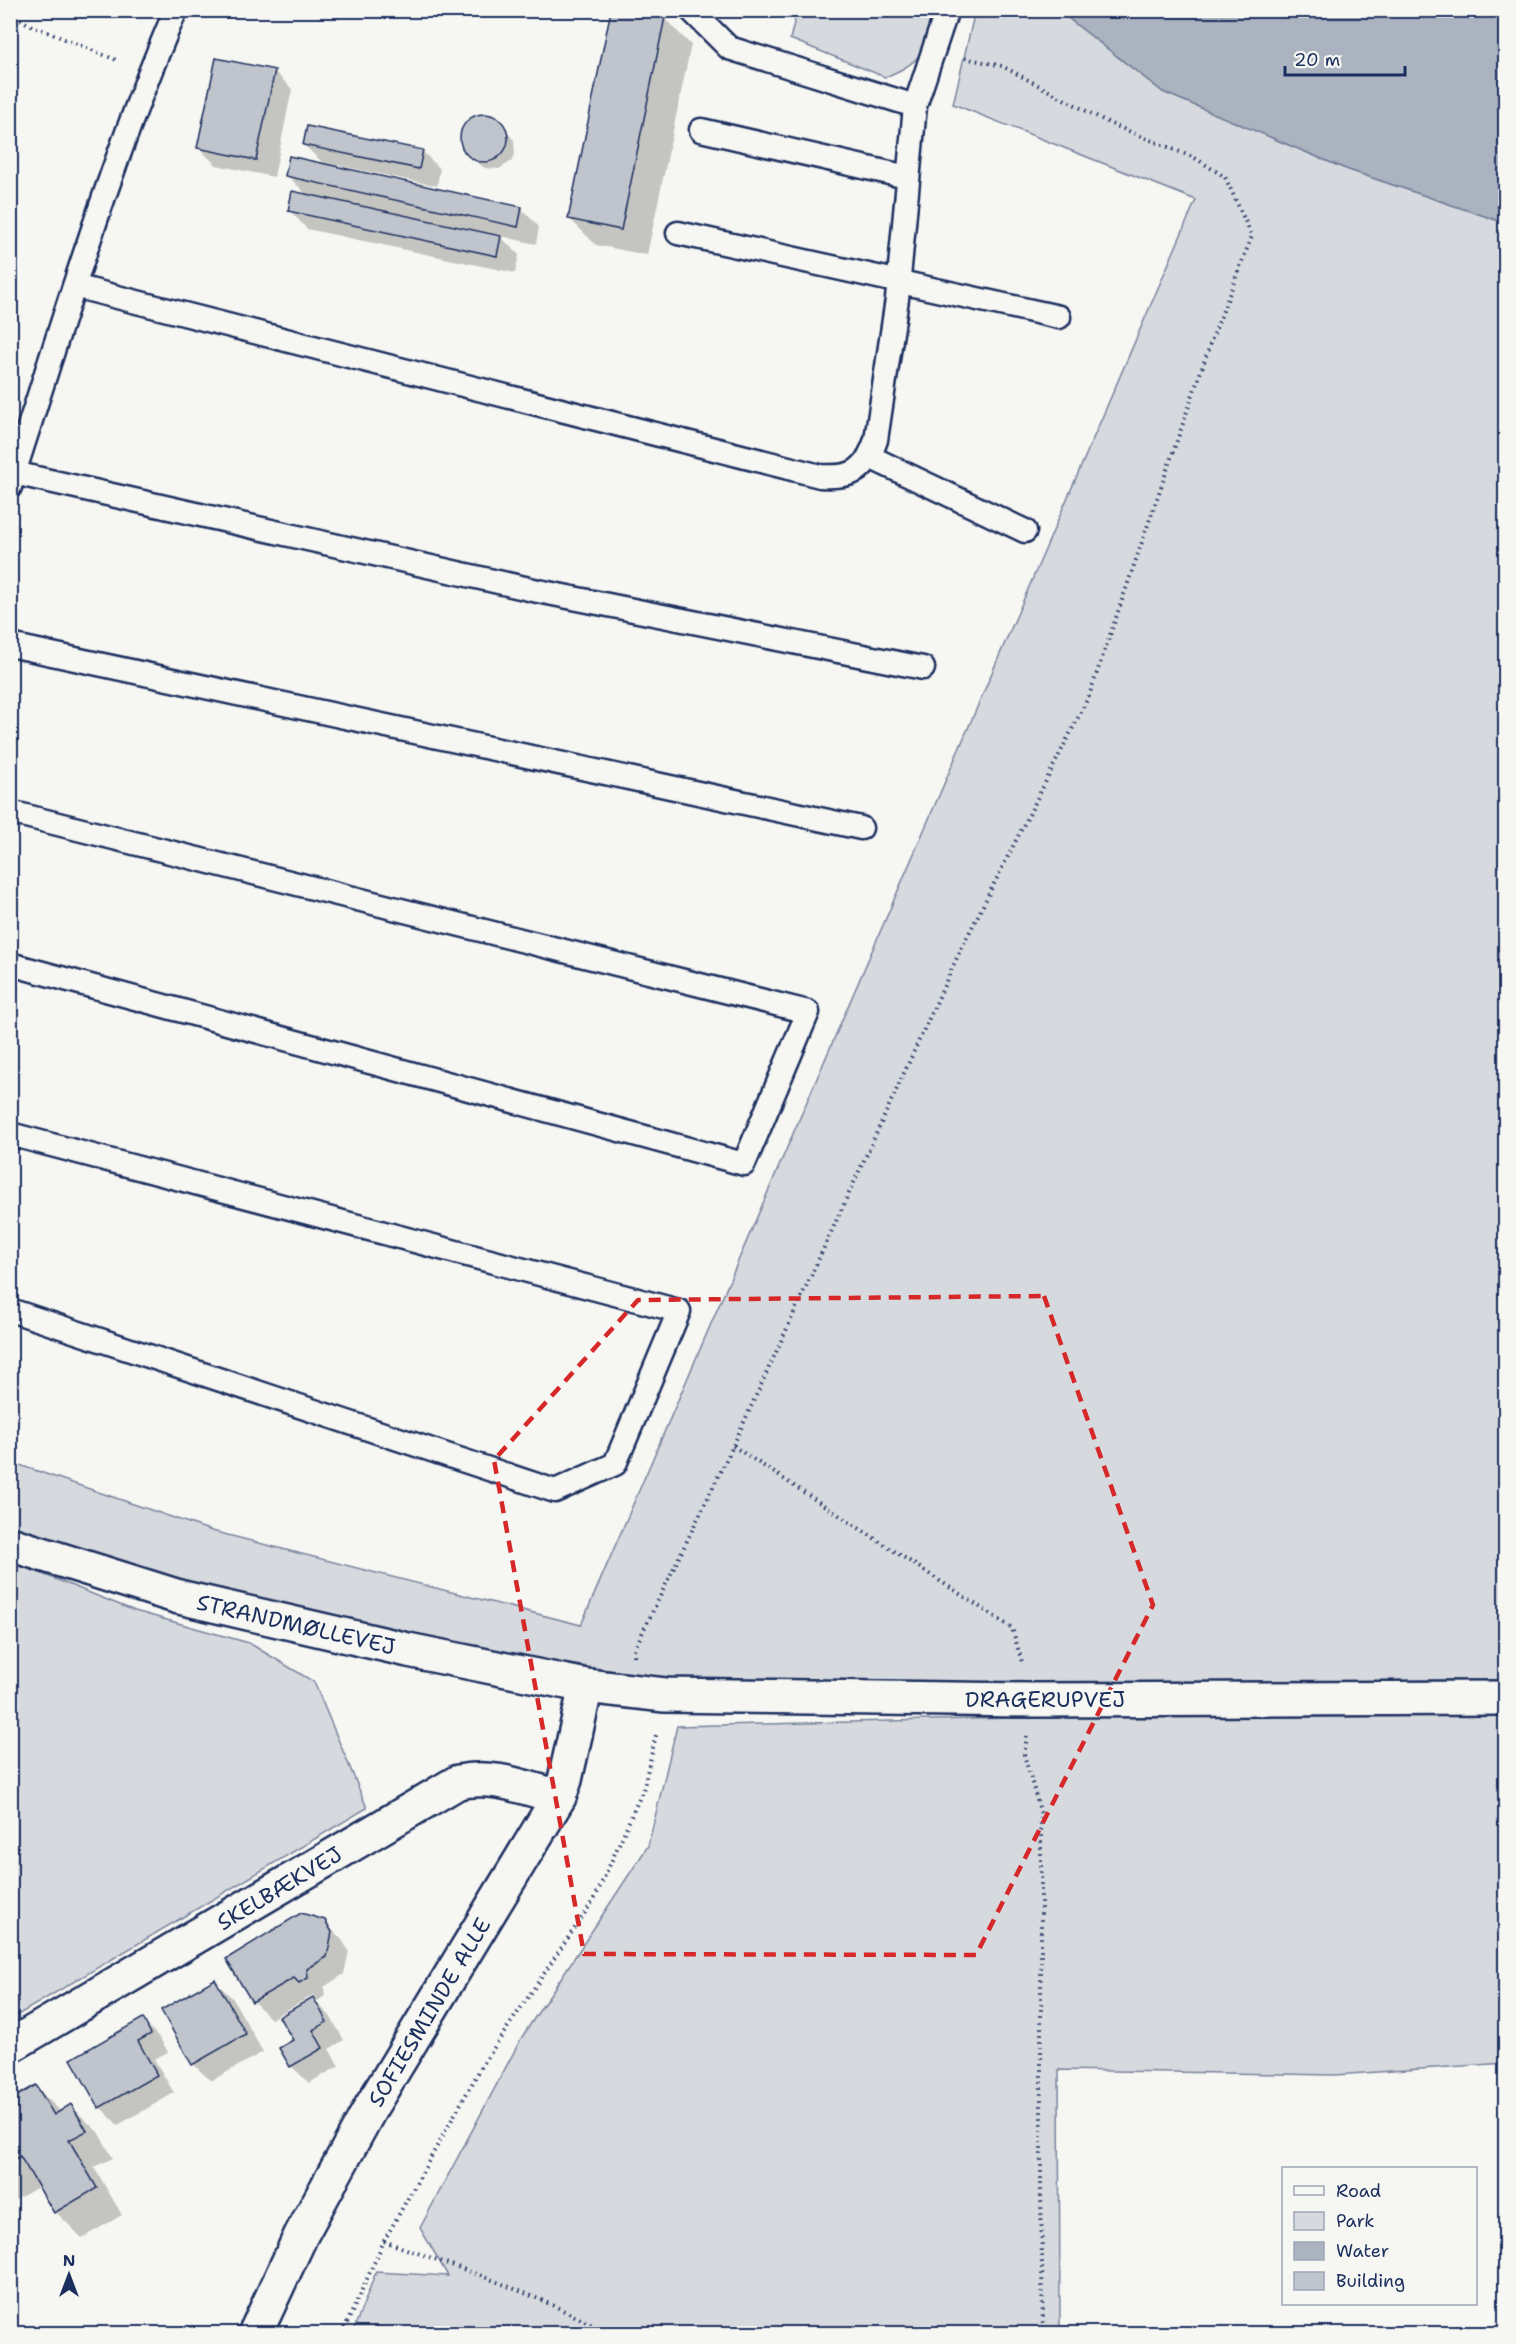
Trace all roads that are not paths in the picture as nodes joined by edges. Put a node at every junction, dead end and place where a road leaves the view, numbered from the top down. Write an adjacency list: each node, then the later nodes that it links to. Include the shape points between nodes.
1 (176, 10): 9 (lane, via 148,73)
2 (691, 10): 4 (lane, via 729,48)
3 (947, 10): 4 (lane)
4 (915, 106): 6 (lane)
5 (701, 130): 6 (lane)
6 (907, 177): 8 (lane)
7 (678, 233): 8 (lane)
8 (899, 281): 10 (lane); 11 (lane, via 876,440)
9 (74, 286): 11 (lane, via 820,476 852,474); 12 (lane)
10 (1059, 317)
11 (870, 457): 13 (lane)
12 (12, 480): 15 (lane)
13 (1025, 531)
14 (10, 645): 17 (lane)
15 (923, 668)
16 (10, 812): 18 (lane, via 808,1012 744,1164)
17 (861, 828)
18 (10, 964)
19 (10, 1134): 20 (lane, via 679,1311 615,1464 555,1491)
20 (10, 1310)
21 (10, 1544): 22 (street, STRANDMØLLEVEJ, via 179,1597)
22 (586, 1686): 23 (street, DRAGERUPVEJ, via 649,1693 1033,1700); 24 (street, SOFIESMINDE ALLE)
23 (1506, 1698)
24 (559, 1797): 25 (street, SKELBÆKVEJ, via 494,1780 475,1778 458,1782); 26 (street, SOFIESMINDE ALLE, via 371,2107 301,2235)
25 (10, 2046)
26 (255, 2334)

